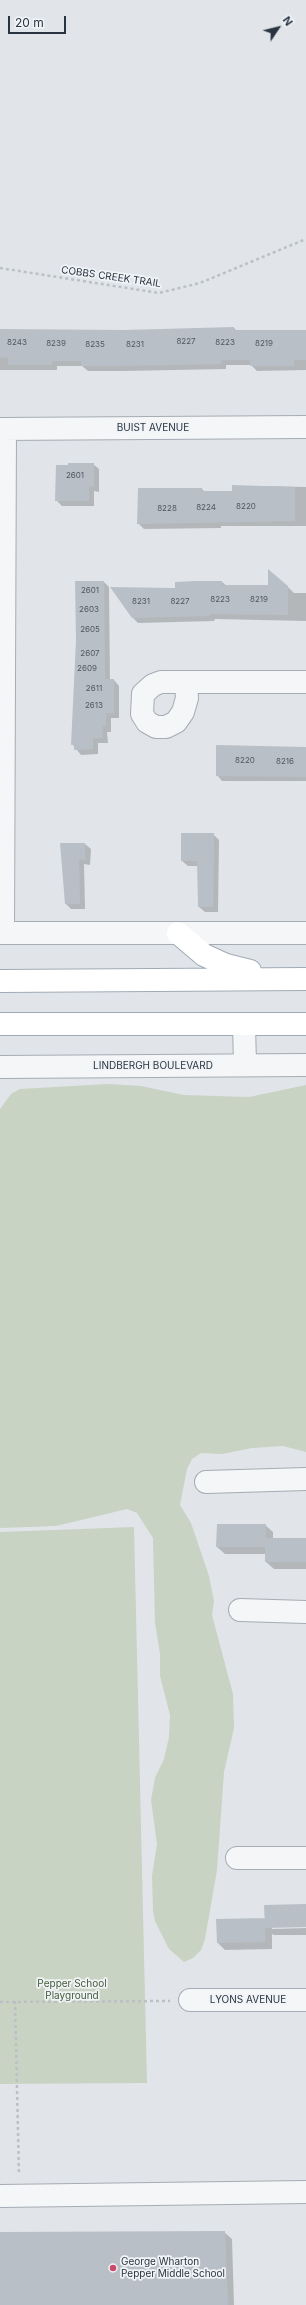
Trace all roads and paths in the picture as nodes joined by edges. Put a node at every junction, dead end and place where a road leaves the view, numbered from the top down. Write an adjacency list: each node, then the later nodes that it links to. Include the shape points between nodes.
1 (305, 240): 2 (path, COBBS CREEK TRAIL, via 200,283 159,293)
2 (0, 268)
3 (306, 427): 4 (street, BUIST AVENUE)
4 (3, 429): 5 (street)
5 (2, 682): 8 (street)
6 (186, 682): 7 (street)
7 (306, 682)
8 (2, 933): 10 (street)
9 (306, 933): 10 (street)
10 (178, 934): 11 (main road, via 204,955 226,966)
11 (295, 979): 12 (main road)
12 (0, 981)
13 (0, 1024): 14 (main road)
14 (244, 1024): 15 (main road); 16 (street)
15 (306, 1024)
16 (245, 1065): 17 (street, LINDBERGH BOULEVARD); 18 (street, LINDBERGH BOULEVARD)
17 (306, 1065)
18 (0, 1067)
19 (306, 1479): 20 (street)
20 (206, 1482)
21 (240, 1610): 22 (street)
22 (306, 1612)
23 (237, 1858): 24 (street)
24 (306, 1858)
25 (190, 2000): 26 (street, LYONS AVENUE); 28 (path)
26 (306, 2000)
27 (0, 2002): 28 (path)
28 (14, 2002): 30 (path)
29 (306, 2192): 30 (street)
30 (10, 2196)

